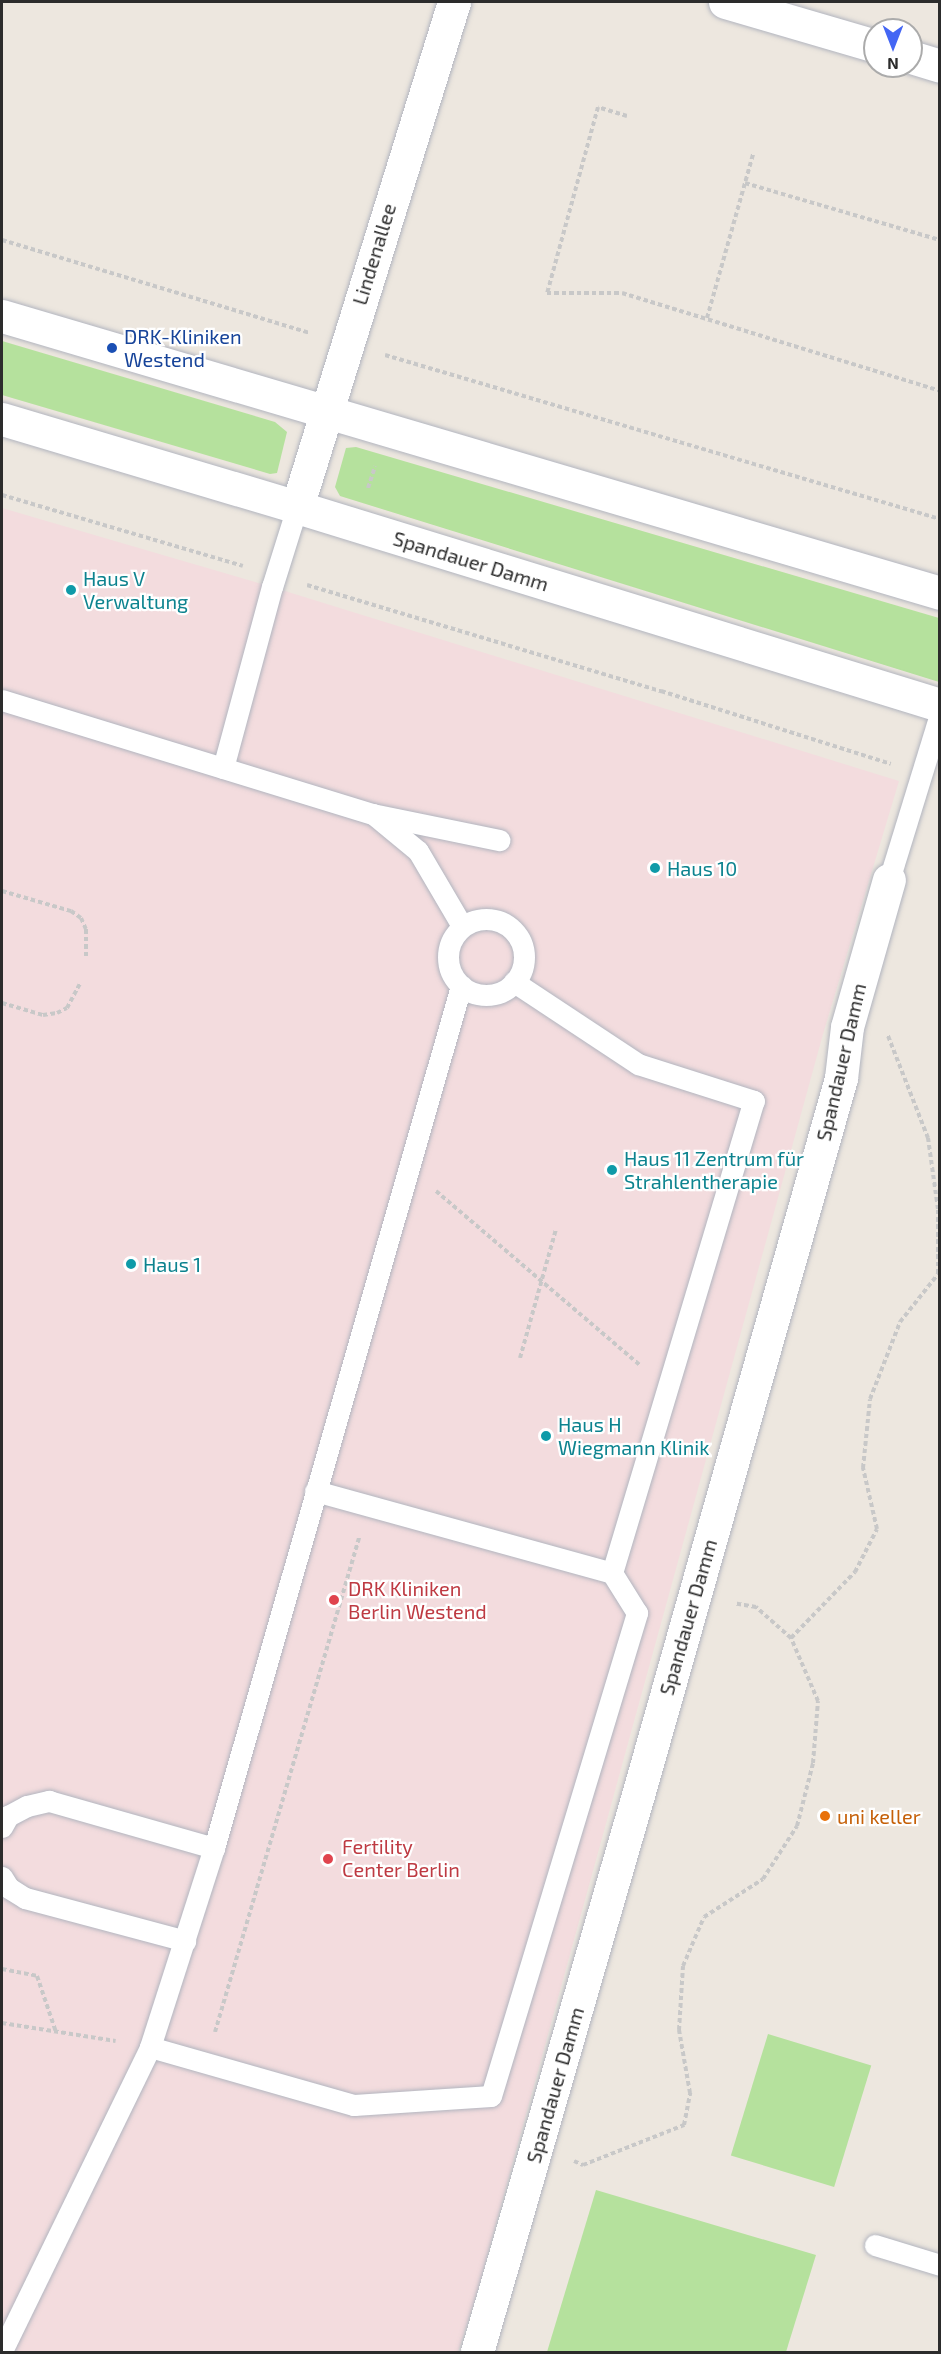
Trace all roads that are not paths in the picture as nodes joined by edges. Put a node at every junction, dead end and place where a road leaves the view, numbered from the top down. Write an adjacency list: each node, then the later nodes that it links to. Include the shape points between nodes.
1 (454, 2): 7 (street, Lindenallee)
2 (725, 2): 3 (street)
3 (863, 42)
4 (923, 61): 5 (street)
5 (939, 66)
6 (2, 316): 7 (street)
7 (326, 412): 9 (street, Lindenallee); 10 (street)
8 (2, 419): 9 (street, Spandauer Damm)
9 (297, 507): 12 (street, Spandauer Damm); 14 (lane)
10 (939, 593)
11 (2, 700): 14 (lane)
12 (939, 705)
13 (939, 714): 17 (lane)
14 (223, 768): 15 (lane)
15 (373, 814): 16 (lane); 18 (lane, via 418,851)
16 (499, 840)
17 (889, 880): 31 (street, Spandauer Damm, via 847,1027 841,1077)
18 (462, 926): 19 (lane, via 488,918 502,921 514,930 524,956 522,970); 20 (lane, via 447,949 447,963)
19 (514, 982): 20 (lane, via 494,994 471,992); 22 (lane, via 638,1064 754,1101)
20 (461, 986): 21 (lane)
21 (315, 1491): 22 (lane); 24 (lane)
22 (612, 1573): 27 (lane, via 636,1613 491,2096 354,2105)
23 (2, 1827): 24 (lane, via 8,1816 49,1801)
24 (214, 1848): 26 (lane)
25 (2, 1877): 26 (lane, via 9,1888 25,1898)
26 (185, 1941): 27 (lane)
27 (150, 2047): 30 (lane)
28 (875, 2245): 29 (lane)
29 (939, 2265)
30 (2, 2351)
31 (477, 2352)

